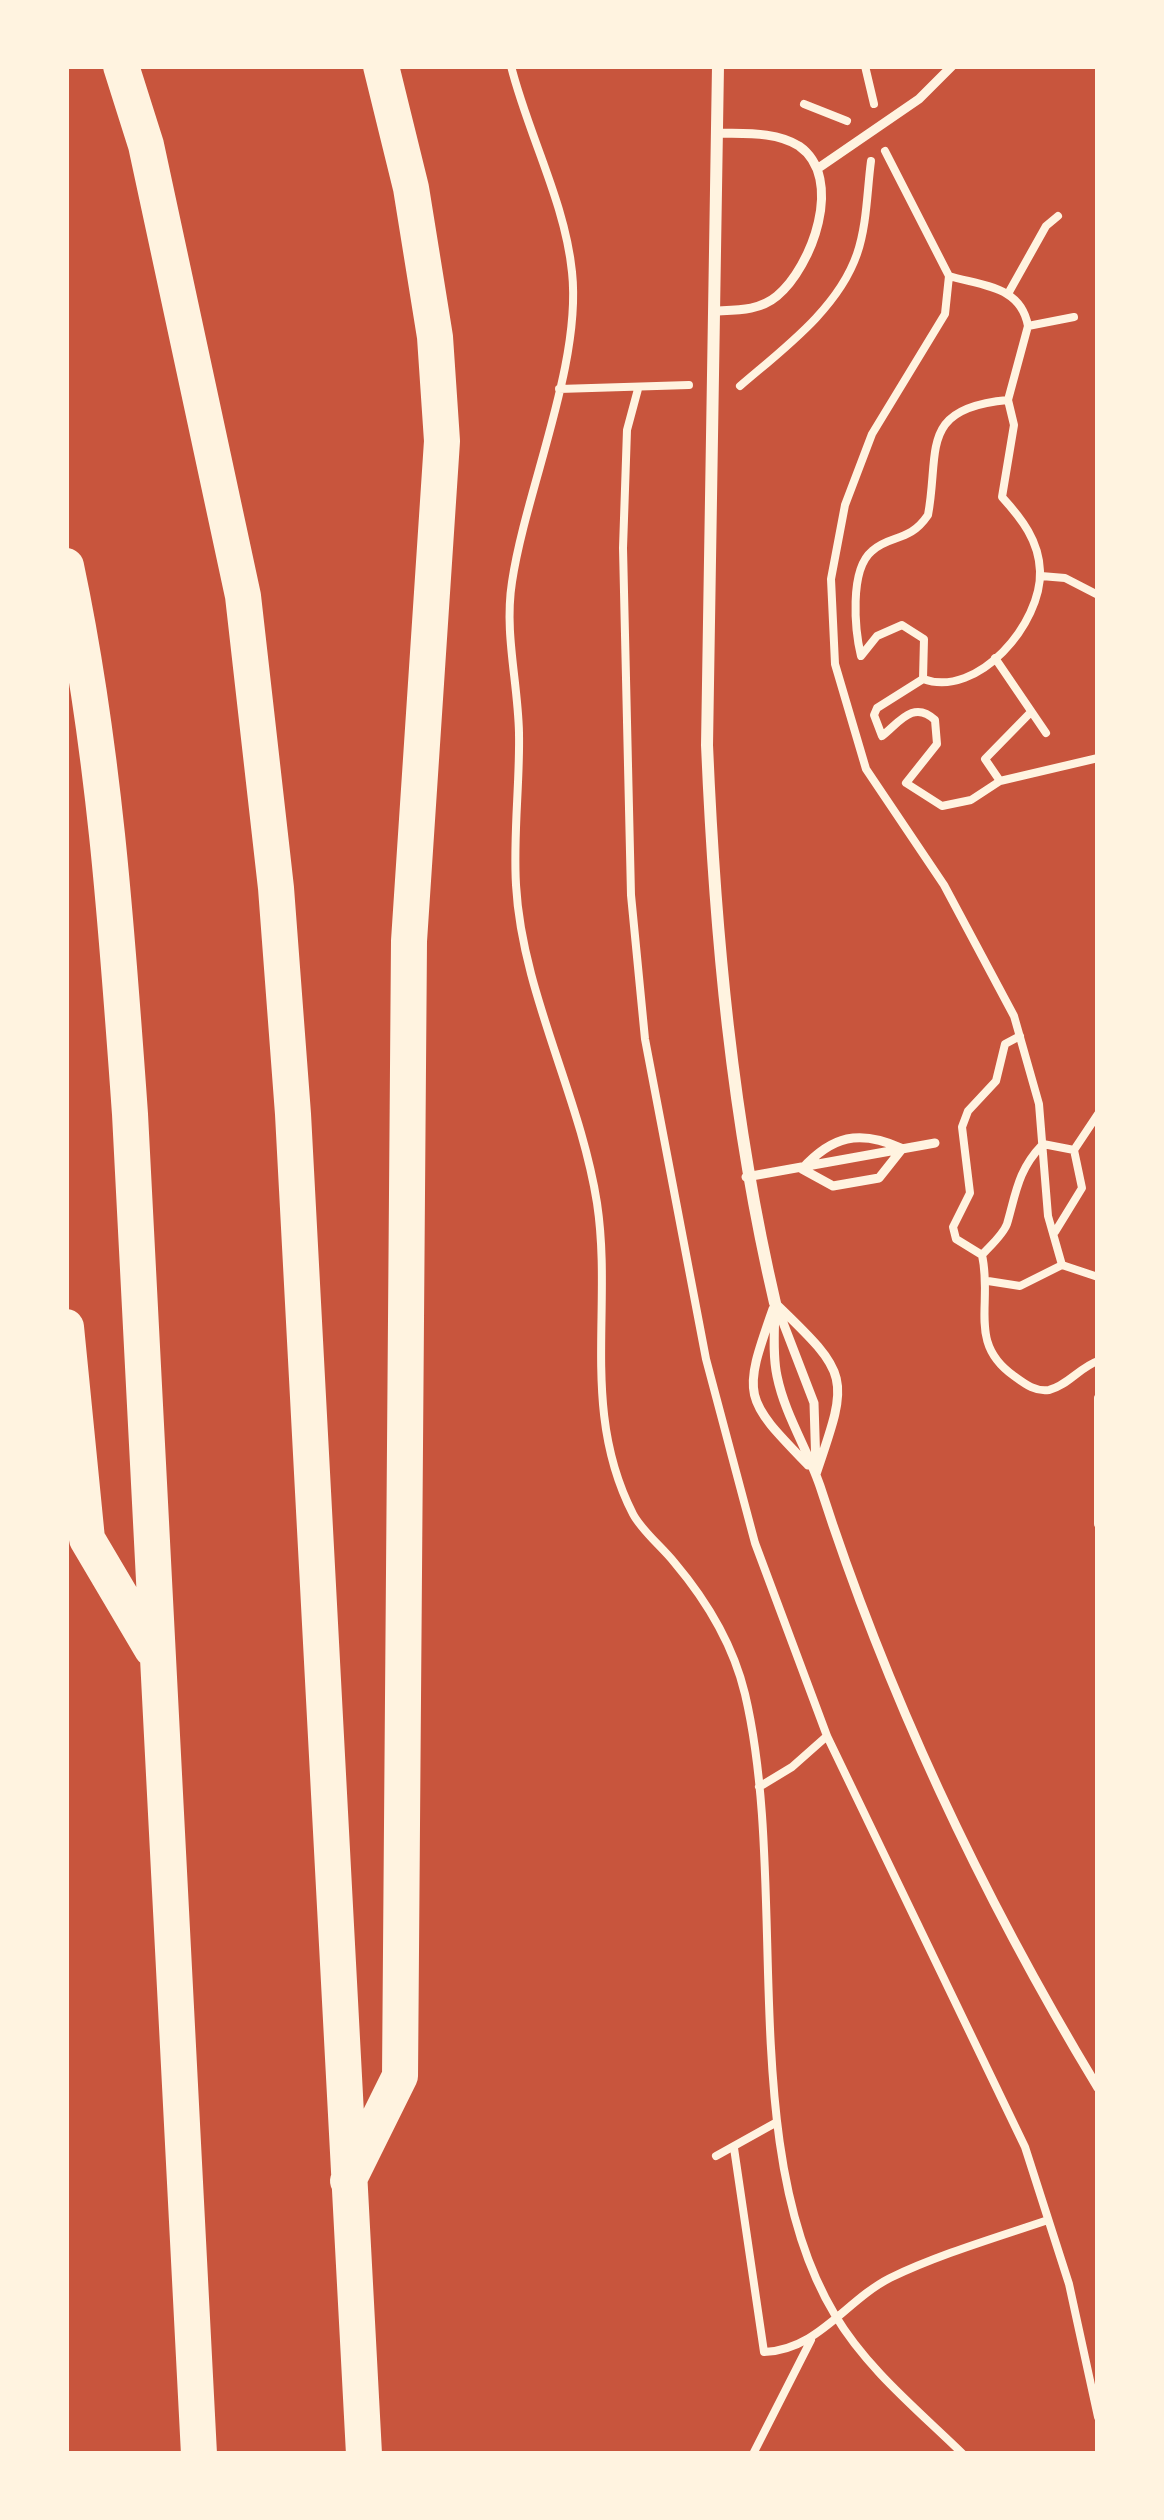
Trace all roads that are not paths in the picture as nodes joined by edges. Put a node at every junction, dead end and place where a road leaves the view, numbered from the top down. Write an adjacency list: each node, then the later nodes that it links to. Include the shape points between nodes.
1 (121, 66): 18 (highway, via 146,145 243,596 276,888)
2 (381, 66): 18 (highway, via 418,230 442,441 409,964 400,2076)
3 (718, 66): 5 (street)
4 (952, 66): 6 (lane)
5 (717, 133): 6 (lane, via 776,136 797,145); 7 (street)
6 (817, 169): 7 (lane, via 818,218 794,273 755,309)
7 (715, 311): 12 (street, via 707,745 722,985)
8 (66, 566): 16 (highway, via 116,927)
9 (935, 1143): 10 (lane)
10 (902, 1149): 11 (lane); 11 (lane, via 871,1135 826,1142); 11 (lane, via 879,1178 833,1186)
11 (802, 1169): 12 (lane)
12 (746, 1177): 13 (street)
13 (775, 1303): 15 (lane, via 814,1403); 15 (lane, via 776,1371); 15 (lane, via 749,1378 761,1418); 15 (lane, via 830,1355 842,1396)
14 (66, 1327): 16 (highway, via 87,1539)
15 (816, 1474): 17 (lane, via 883,1665 966,1848)
16 (157, 1657): 19 (highway)
17 (1098, 2088)
18 (347, 2184): 20 (highway)
19 (200, 2454)
20 (364, 2454)

